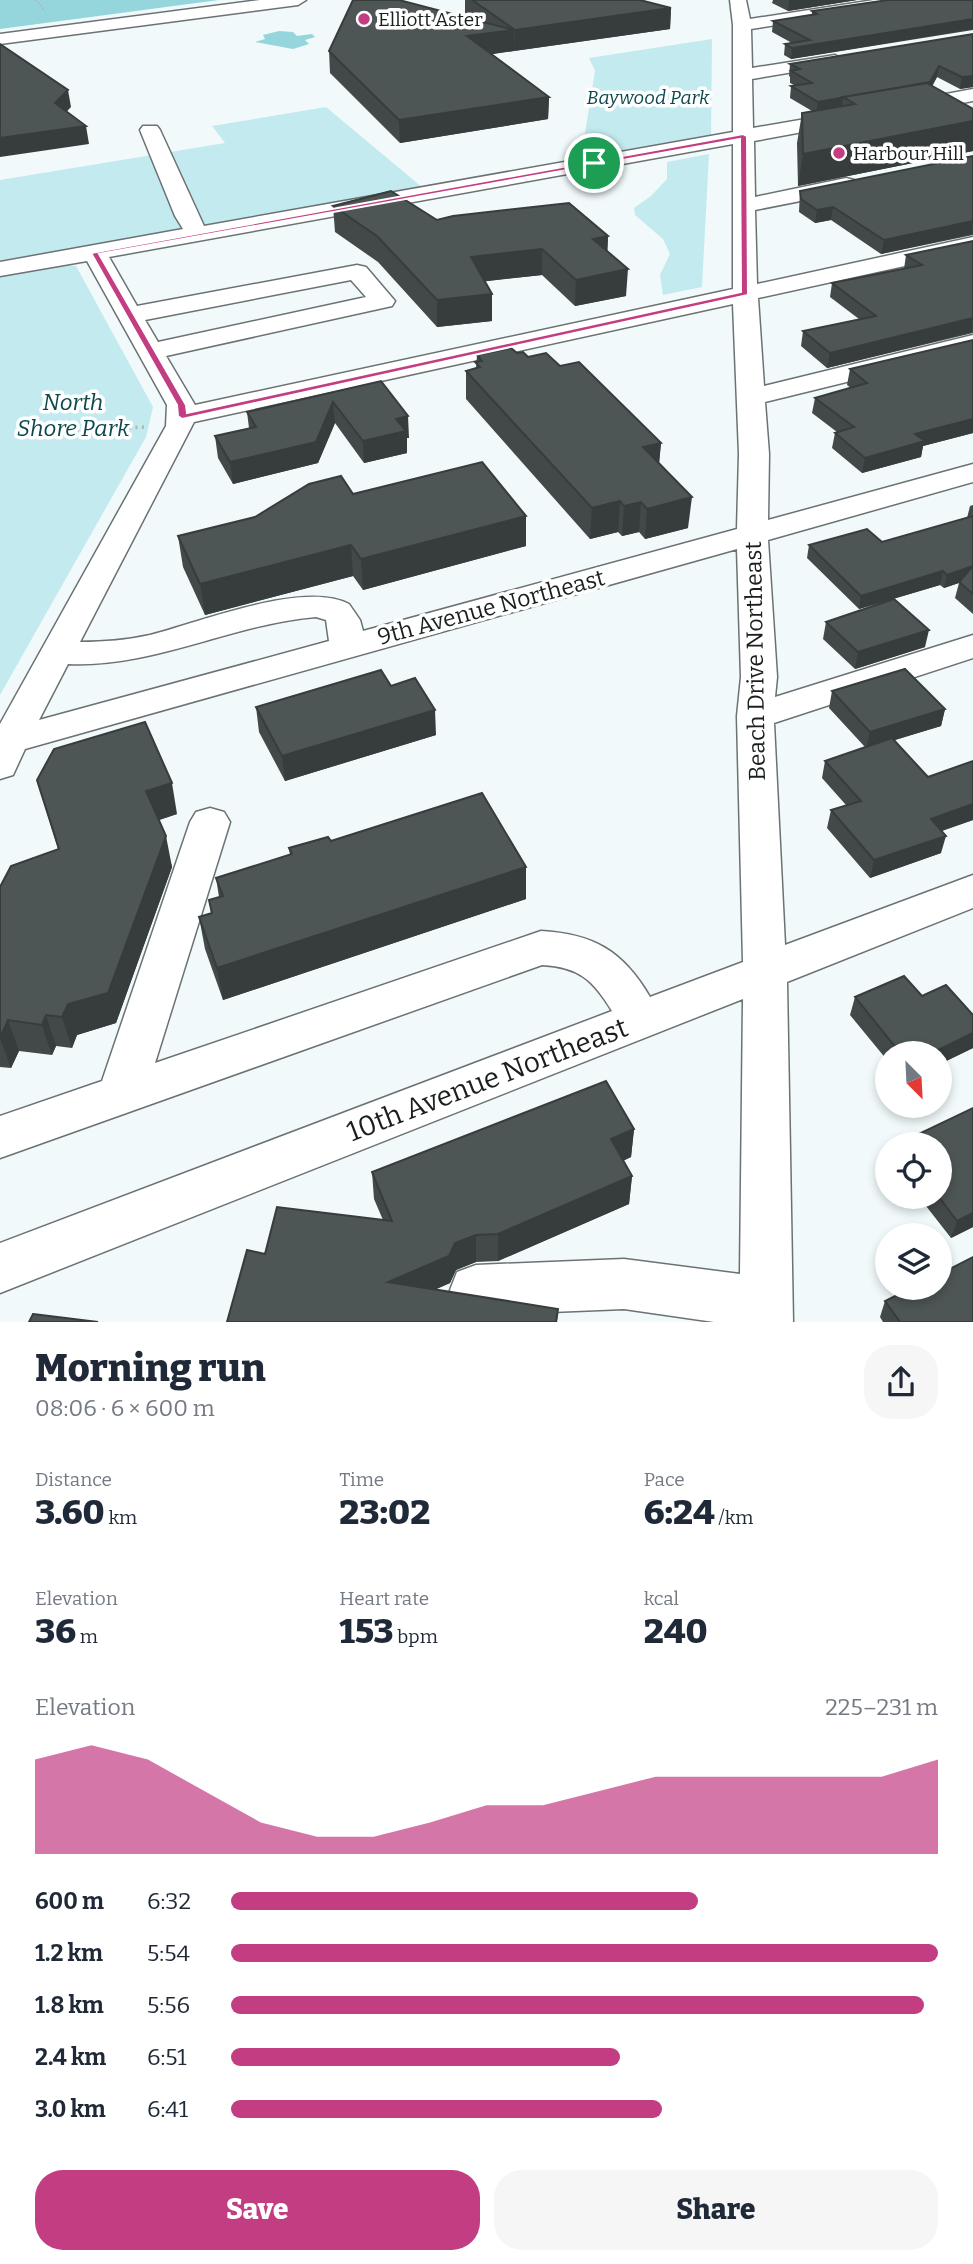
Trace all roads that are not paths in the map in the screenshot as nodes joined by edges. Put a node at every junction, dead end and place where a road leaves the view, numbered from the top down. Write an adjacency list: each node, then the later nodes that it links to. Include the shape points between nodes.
1 (298, 0): 5 (street)
2 (738, 0): 4 (street, Beach Drive Northeast)
3 (908, 0): 4 (street)
4 (742, 25): 7 (street, Beach Drive Northeast)
5 (0, 39)
6 (850, 57): 7 (street)
7 (741, 75): 14 (street, Beach Drive Northeast)
8 (973, 95): 9 (street)
9 (929, 103): 10 (street); 12 (street)
10 (891, 110)
11 (863, 115): 14 (street)
12 (962, 120)
13 (150, 130): 17 (street)
14 (743, 136): 16 (street, Beach Drive Northeast); 17 (street)
15 (867, 181): 16 (street)
16 (746, 205): 21 (street, Beach Drive Northeast)
17 (198, 234): 19 (street)
18 (973, 244): 21 (street)
19 (94, 253): 20 (street); 22 (street)
20 (0, 270)
21 (745, 293): 25 (street, Beach Drive Northeast); 26 (street)
22 (130, 315): 24 (street); 24 (street, via 357,272 383,301)
23 (973, 343): 25 (street)
24 (151, 351): 26 (street, via 181,405)
25 (751, 397): 28 (street, Beach Drive Northeast)
26 (181, 421): 31 (street)
27 (973, 473): 28 (street, 9th Avenue Northeast)
28 (752, 535): 29 (street, 9th Avenue Northeast); 32 (street, Beach Drive Northeast, via 759,677)
29 (346, 646): 31 (street, via 345,624 335,610 314,604 135,649); 33 (street, 9th Avenue Northeast)
30 (973, 646): 32 (street)
31 (59, 652): 33 (street)
32 (755, 716): 36 (street, Beach Drive Northeast)
33 (5, 754)
34 (210, 822): 38 (street)
35 (970, 896): 36 (street, 10th Avenue Northeast)
36 (765, 972): 37 (street, 10th Avenue Northeast); 42 (street, Beach Drive Northeast)
37 (640, 1020): 38 (street, via 620,983 599,962 565,948 541,948); 40 (street, 10th Avenue Northeast)
38 (121, 1095): 39 (street)
39 (0, 1137)
40 (0, 1268)
41 (477, 1290): 42 (street, via 624,1284)
42 (766, 1313)

